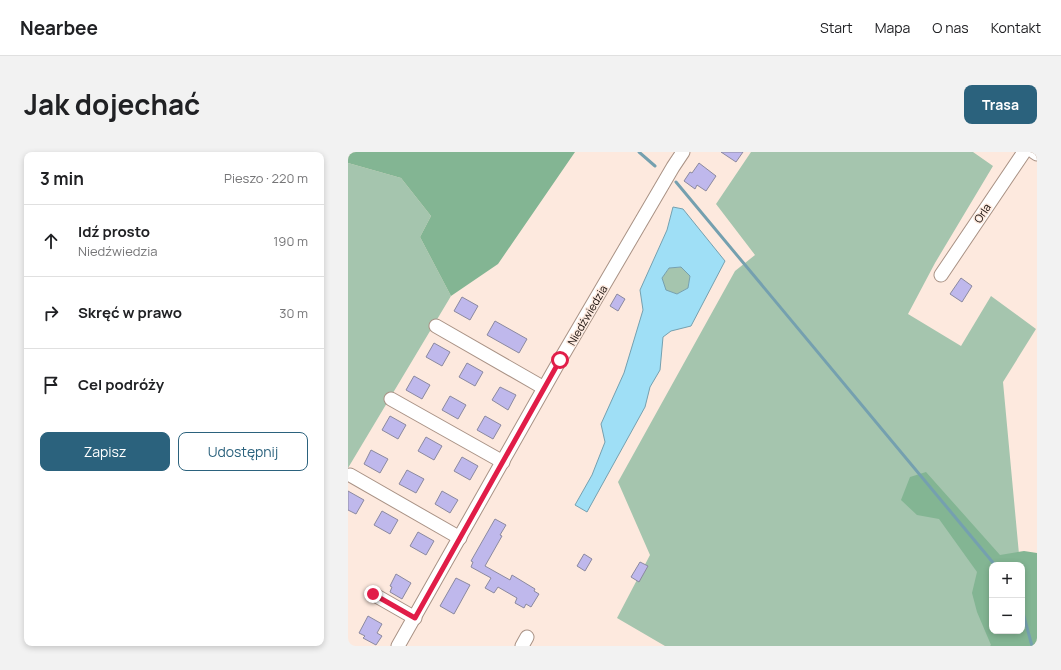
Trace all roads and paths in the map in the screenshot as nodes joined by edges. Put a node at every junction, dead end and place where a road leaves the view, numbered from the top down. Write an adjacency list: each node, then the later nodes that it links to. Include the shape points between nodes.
1 (683, 152): 7 (street, Niedźwiedzia)
2 (1024, 152): 5 (street, Orla)
3 (1034, 152): 4 (street)
4 (1037, 154)
5 (941, 275)
6 (436, 326): 7 (street)
7 (544, 388): 9 (street, Niedźwiedzia)
8 (391, 399): 9 (street)
9 (503, 462): 11 (street, Niedźwiedzia)
10 (350, 475): 11 (street)
11 (460, 538): 13 (street, Niedźwiedzia)
12 (373, 594): 13 (street)
13 (415, 618): 14 (street, Niedźwiedzia)
14 (398, 646)

